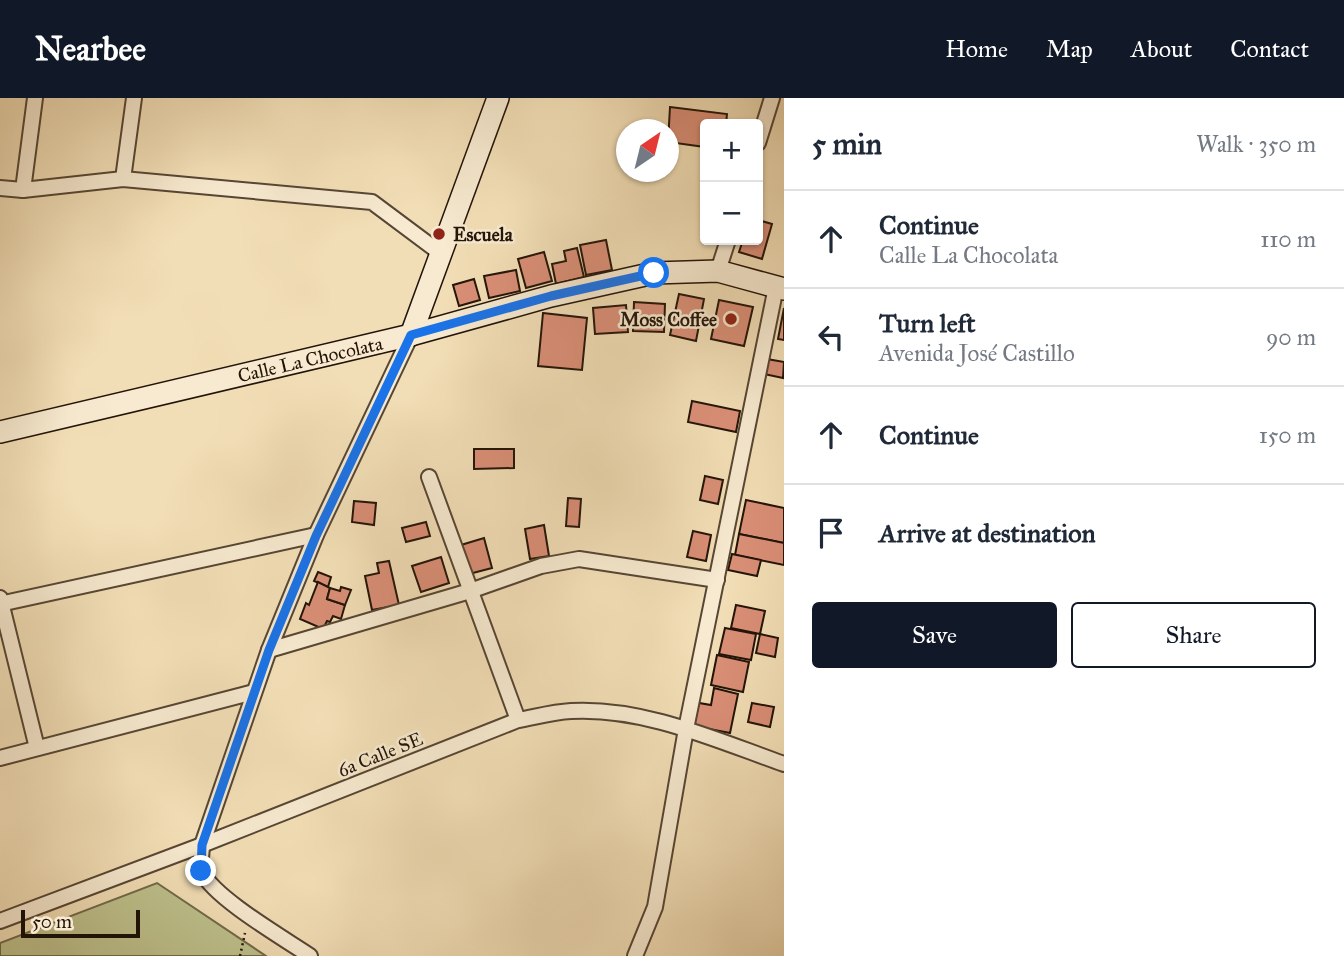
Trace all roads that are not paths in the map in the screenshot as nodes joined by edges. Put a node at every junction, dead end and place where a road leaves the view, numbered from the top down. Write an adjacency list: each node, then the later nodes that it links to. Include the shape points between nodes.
1 (35, 98): 8 (street)
2 (134, 98): 6 (street)
3 (498, 98): 10 (street)
4 (772, 98): 5 (street)
5 (763, 127)
6 (123, 180): 8 (street); 10 (street, via 372,202)
7 (0, 188): 8 (street)
8 (23, 190)
9 (726, 245): 11 (street)
10 (443, 255): 13 (street)
11 (718, 271): 12 (street, Calle La Chocolata); 13 (street, Calle La Chocolata, via 654,273)
12 (780, 288): 17 (street)
13 (411, 335): 14 (street, Calle La Chocolata); 16 (street)
14 (0, 432)
15 (429, 477): 18 (street)
16 (316, 536): 19 (street); 20 (street)
17 (717, 580): 18 (street, via 579,559 541,566); 23 (street)
18 (470, 590): 20 (street); 22 (street)
19 (0, 601): 24 (street)
20 (269, 650): 21 (street)
21 (254, 692): 24 (street); 27 (street)
22 (518, 720): 23 (street, 6a Calle SE, via 572,711 630,714); 27 (street, 6a Calle SE)
23 (686, 729): 26 (street, 6a Calle SE); 30 (street, via 655,907)
24 (37, 748): 25 (street)
25 (0, 758)
26 (784, 764)
27 (202, 845): 28 (street, 6a Calle SE); 29 (street, via 201,871 214,887)
28 (0, 921)
29 (310, 956)
30 (635, 956)

